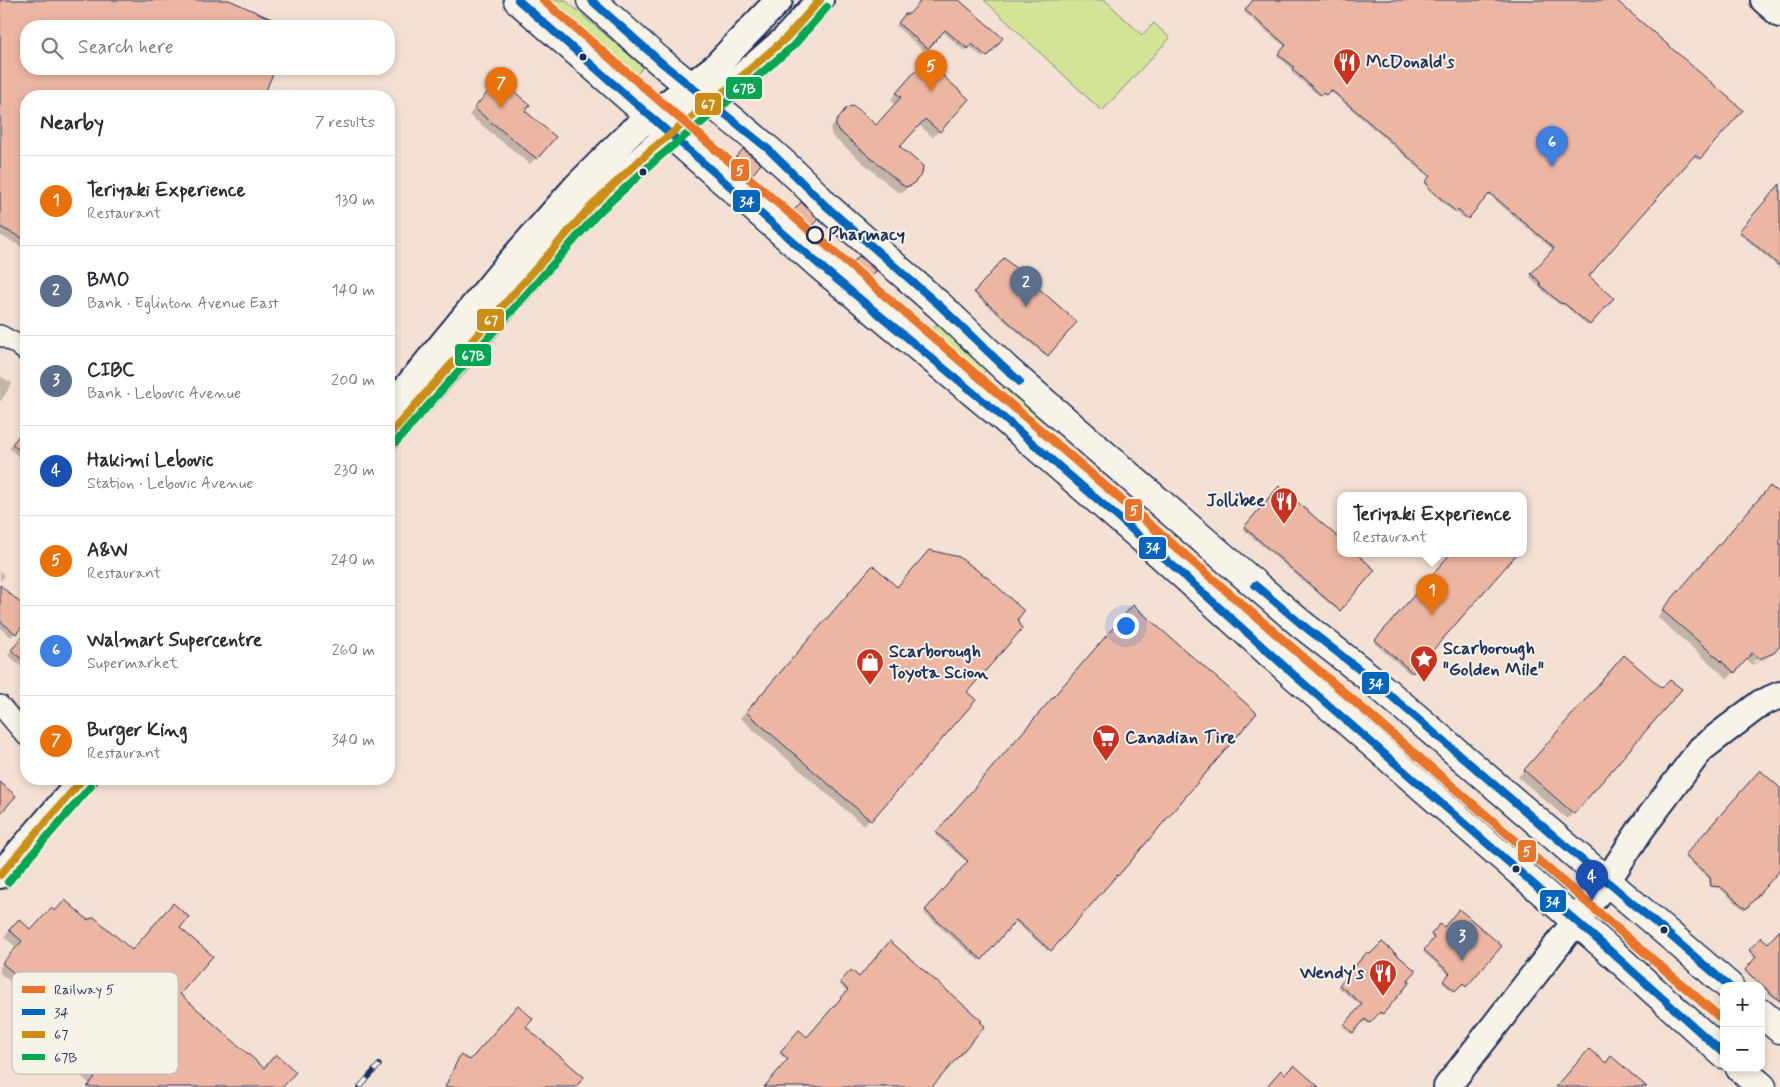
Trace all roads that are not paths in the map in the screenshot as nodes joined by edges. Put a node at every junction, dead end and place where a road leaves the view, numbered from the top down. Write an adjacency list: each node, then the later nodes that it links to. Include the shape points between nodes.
1 (518, 0): 8 (main road)
2 (591, 0): 7 (main road)
3 (779, 0): 7 (street, via 714,67)
4 (820, 0): 7 (street, via 786,38)
5 (1764, 0): 6 (street)
6 (1780, 14)
7 (700, 94): 8 (street); 18 (main road, via 812,190 1022,384 1292,617 1370,678)
8 (661, 125): 11 (street, via 632,131 576,187); 12 (street, via 652,149 592,205); 19 (main road, via 824,269 998,413 1160,554)
9 (0, 335): 10 (street)
10 (20, 347)
11 (395, 402)
12 (395, 427)
13 (1780, 695): 18 (street, via 1761,703 1701,749)
14 (0, 705): 15 (street)
15 (20, 729)
16 (75, 785): 17 (street)
17 (0, 875)
18 (1607, 881): 19 (street); 20 (main road)
19 (1576, 922): 23 (main road); 25 (street)
20 (1724, 982)
21 (1765, 1016): 22 (main road)
22 (1780, 1029)
23 (1720, 1050)
24 (1745, 1072): 26 (main road)
25 (1448, 1087)
26 (1762, 1087)

